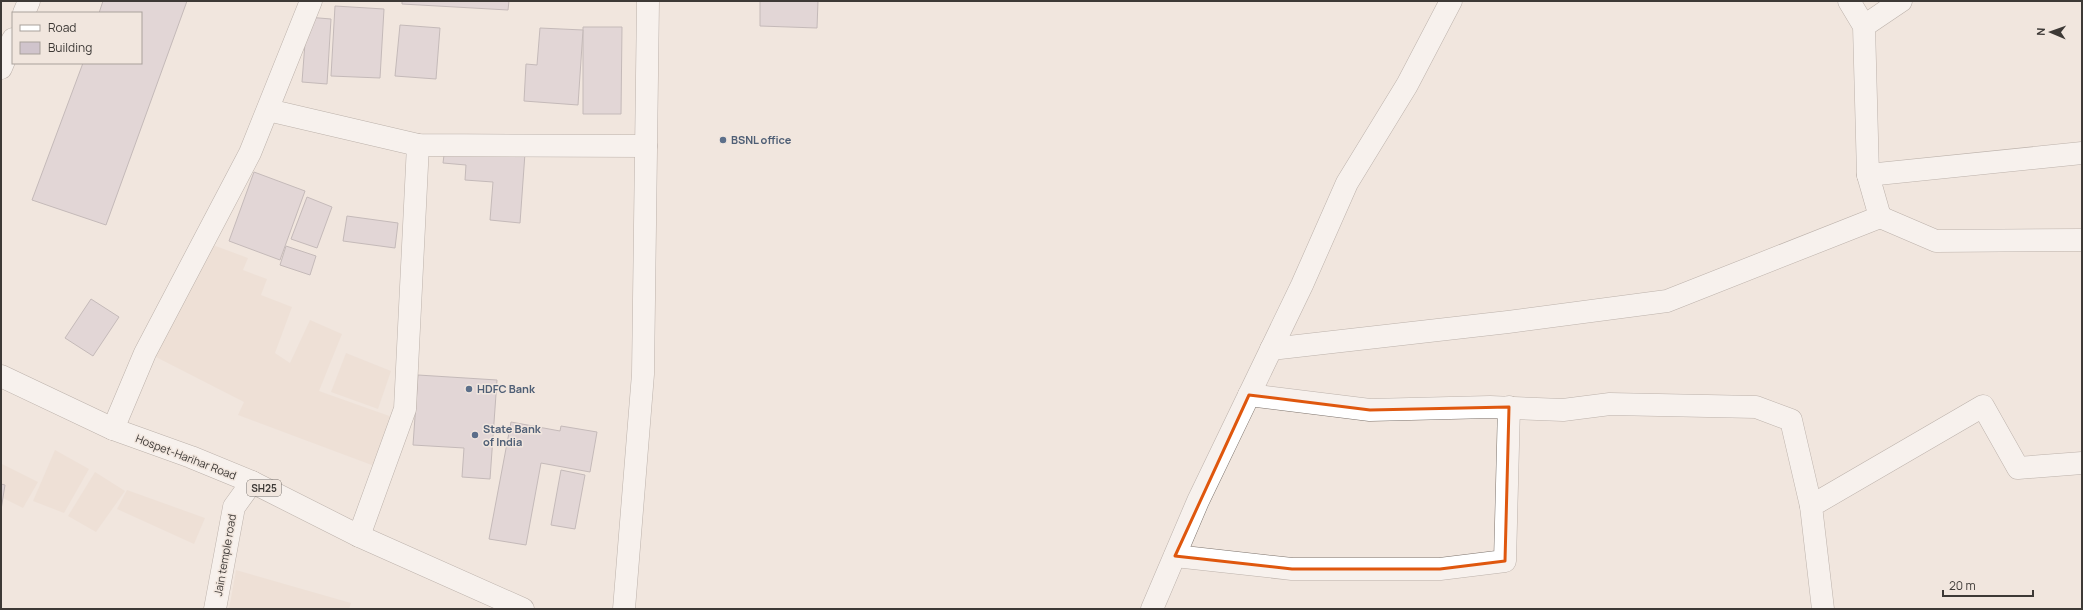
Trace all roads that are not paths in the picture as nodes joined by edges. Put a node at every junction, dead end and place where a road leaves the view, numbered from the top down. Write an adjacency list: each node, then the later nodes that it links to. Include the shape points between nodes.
1 (29, 1): 7 (street)
2 (311, 1): 11 (street)
3 (648, 1): 13 (street)
4 (1451, 1): 18 (street, via 1407,85 1347,183)
5 (1849, 1): 8 (street)
6 (1901, 1): 8 (street)
7 (24, 12)
8 (1864, 26): 15 (street)
9 (12, 41): 10 (street)
10 (1, 68)
11 (268, 110): 12 (street); 22 (street, via 250,153 145,353)
12 (418, 145): 13 (street); 26 (street, via 405,409)
13 (646, 146): 30 (street, via 643,374)
14 (2082, 153): 15 (street)
15 (1868, 175): 16 (street)
16 (1880, 217): 17 (street, via 1936,241); 18 (street, via 1667,301)
17 (2082, 240)
18 (1271, 349): 20 (street)
19 (1, 376): 22 (street, Hospet-Harihar Road / SH25)
20 (1249, 395): 21 (street, via 1370,410); 27 (street, via 1198,501)
21 (1509, 407): 25 (street, via 1563,410 1610,404 1756,407 1791,420); 27 (street, via 1505,561 1440,569 1292,569)
22 (113, 429): 24 (street, Hospet-Harihar Road / SH25)
23 (2082, 463): 25 (street, via 2018,468 1983,406)
24 (252, 482): 26 (street, Hospet-Harihar Road / SH25); 28 (street, Jain temple road, via 234,507)
25 (1811, 506): 32 (street)
26 (359, 536): 29 (street, Hospet-Harihar Road / SH25)
27 (1175, 556): 31 (street)
28 (216, 609)
29 (524, 609)
30 (624, 609)
31 (1152, 609)
32 (1823, 609)

